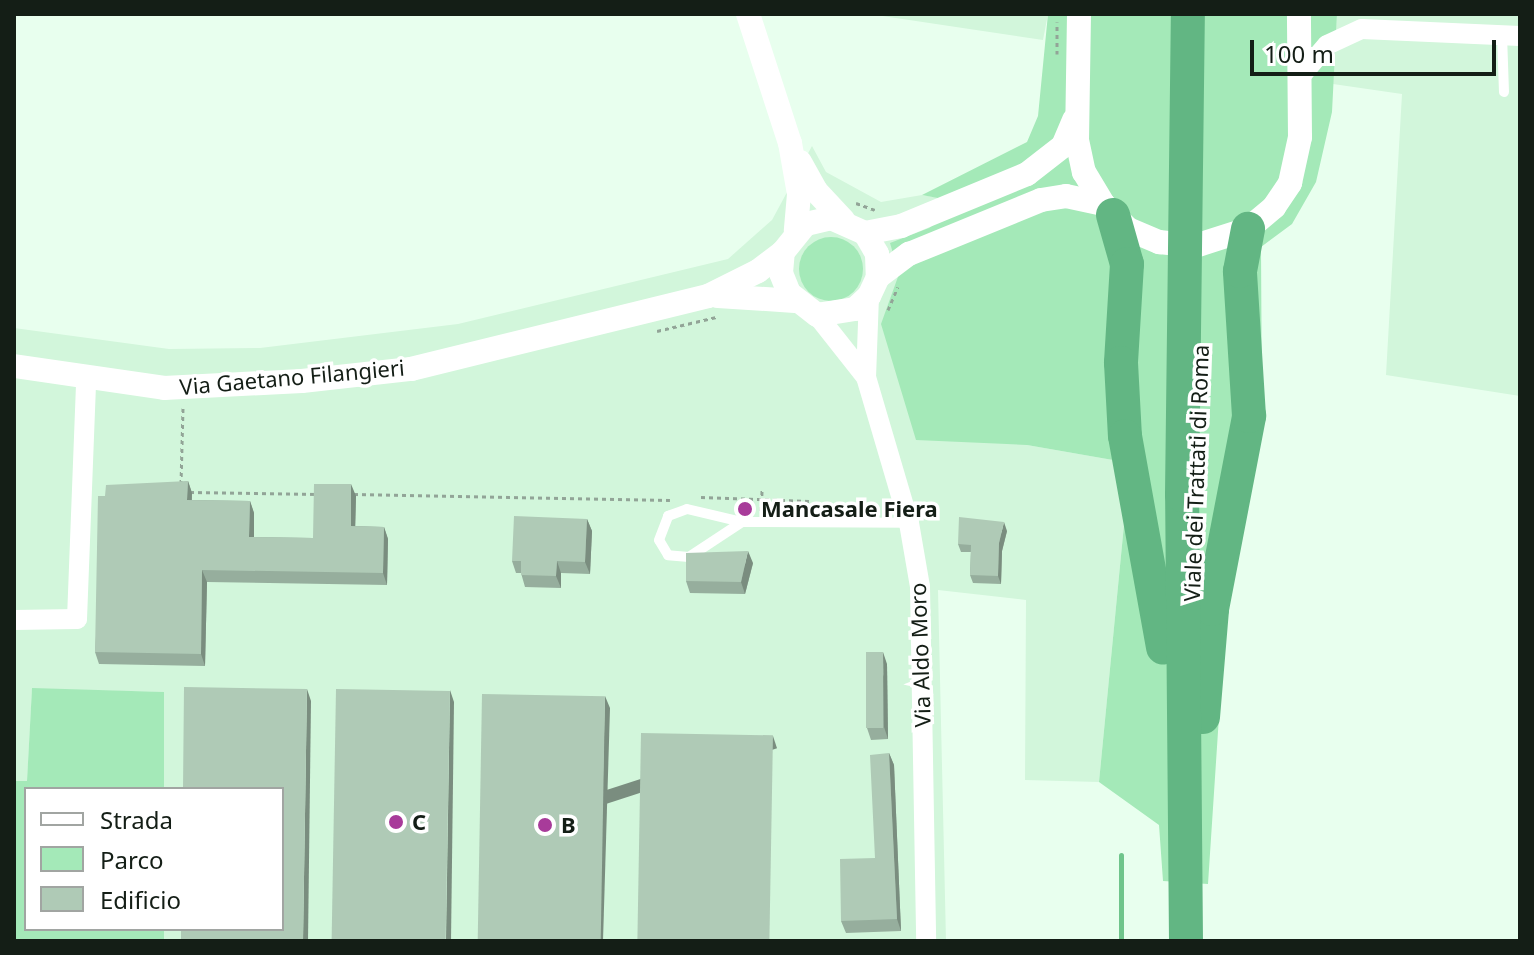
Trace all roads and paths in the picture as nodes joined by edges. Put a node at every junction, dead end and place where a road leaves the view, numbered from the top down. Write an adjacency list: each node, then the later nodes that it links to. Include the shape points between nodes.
1 (748, 14): 12 (street)
2 (1058, 14): 8 (path)
3 (1079, 14): 11 (street)
4 (1188, 14): 24 (highway, Viale dei Trattati di Roma)
5 (1205, 14): 24 (highway, Viale dei Trattati di Roma)
6 (1299, 14): 9 (street)
7 (1509, 28): 9 (street, via 1362,29 1327,45); 10 (lane)
8 (1057, 60)
9 (1299, 78): 16 (street, via 1300,137 1290,183 1274,207)
10 (1504, 92)
11 (1077, 115): 15 (street, via 1079,158); 17 (street, via 1063,146 1027,174 901,226)
12 (790, 143): 13 (street, via 816,191); 18 (street, via 799,194)
13 (846, 209): 14 (path); 17 (street); 18 (street, via 818,219)
14 (888, 209)
15 (1108, 210): 16 (street, via 1145,237 1174,244 1214,244); 19 (street, via 1066,196 1041,200 909,254); 40 (highway, via 1127,264 1121,363 1125,436 1157,598 1169,760)
16 (1248, 229): 40 (highway, via 1240,271 1249,416 1212,609)
17 (865, 233): 19 (street, via 877,254)
18 (790, 242): 20 (street, Via Gaetano Filangieri); 21 (street, via 781,273)
19 (882, 286): 22 (path); 23 (street, via 855,309); 26 (street, Via Aldo Moro)
20 (708, 296): 21 (street, Via Gaetano Filangieri); 27 (street, Via Gaetano Filangieri, via 386,373 164,388)
21 (795, 301): 23 (street)
22 (886, 314)
23 (817, 315): 26 (street, Via Aldo Moro)
24 (1193, 328): 40 (highway, Viale dei Trattati di Roma)
25 (14, 366): 27 (street, Via Gaetano Filangieri)
26 (866, 377): 38 (street, Via Aldo Moro)
27 (86, 380): 39 (street, via 77,619)
28 (183, 400): 30 (path, via 181,491)
29 (762, 490): 34 (path)
30 (321, 494)
31 (353, 494): 33 (path, via 649,504)
32 (688, 497): 34 (path)
33 (673, 499)
34 (761, 499): 35 (path); 37 (path)
35 (809, 501)
36 (742, 522): 36 (lane, via 687,509 668,516 659,540 668,555 689,557); 37 (lane)
37 (760, 522): 38 (lane)
38 (909, 523): 42 (street, Via Aldo Moro, via 920,587)
39 (14, 620)
40 (1186, 834): 41 (highway, Viale dei Trattati di Roma)
41 (1186, 936)
42 (926, 941)

